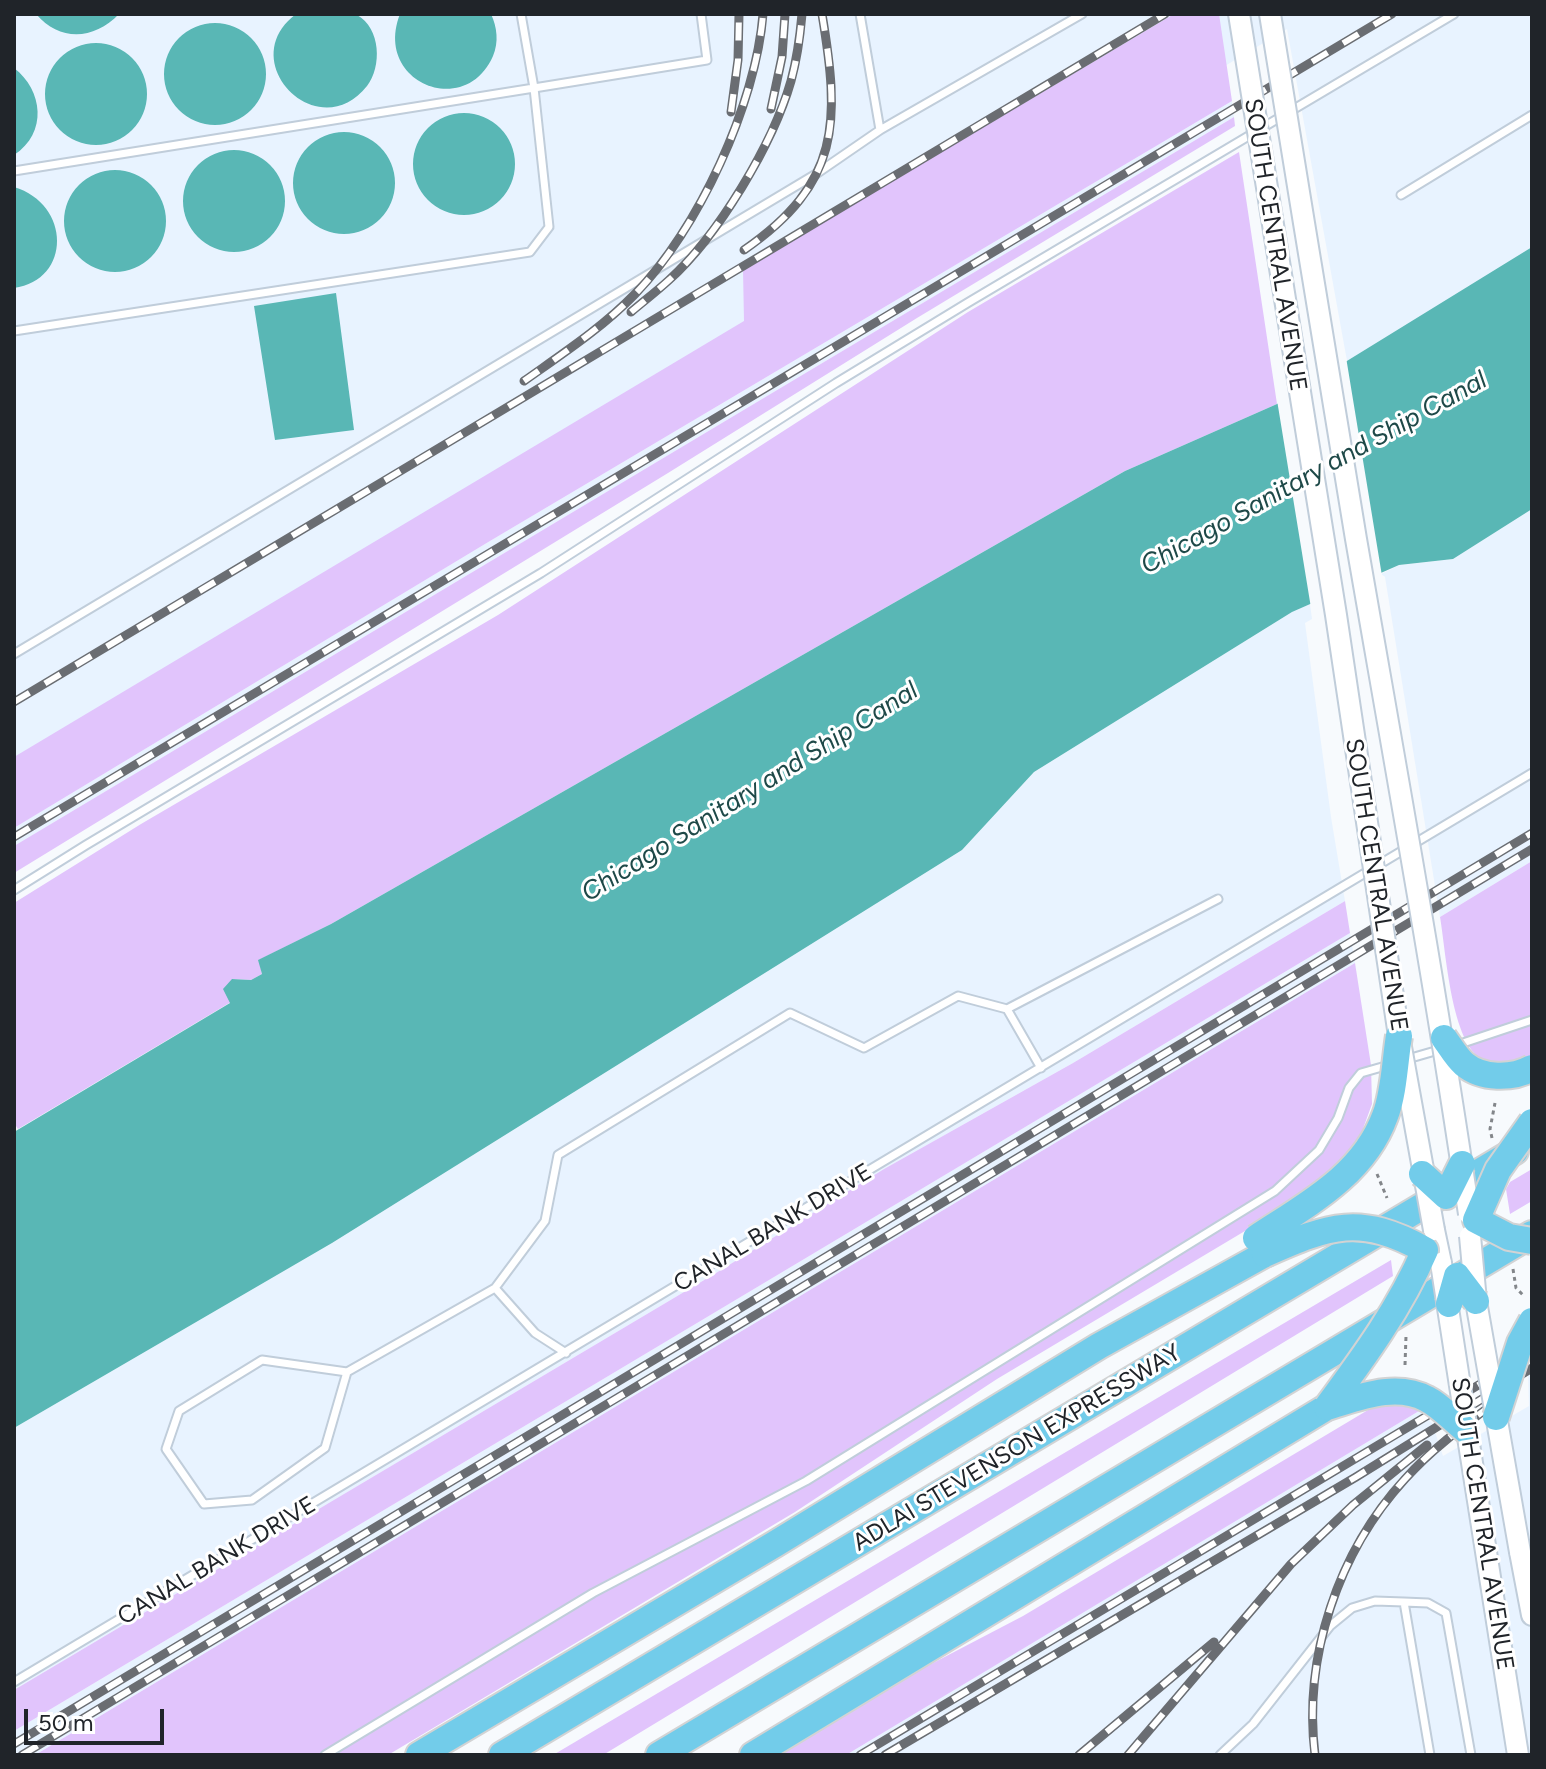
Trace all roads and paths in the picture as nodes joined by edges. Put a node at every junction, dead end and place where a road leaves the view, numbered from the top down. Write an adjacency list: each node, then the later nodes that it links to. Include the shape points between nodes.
1 (521, 14): 8 (lane)
2 (701, 14): 8 (lane, via 707,60)
3 (860, 14): 10 (lane)
4 (1082, 14): 10 (lane)
5 (1239, 14): 20 (main road, SOUTH CENTRAL AVENUE, bridge)
6 (1270, 14): 21 (main road, SOUTH CENTRAL AVENUE, bridge)
7 (1454, 14): 16 (lane, via 969,302 541,573)
8 (534, 88): 11 (lane); 13 (lane, via 549,227 530,252)
9 (1532, 115): 12 (lane)
10 (880, 130): 14 (lane, via 816,174)
11 (14, 171)
12 (1401, 195)
13 (14, 331)
14 (14, 654)
15 (1532, 773): 22 (lane, CANAL BANK DRIVE)
16 (14, 890)
17 (1218, 899): 18 (lane)
18 (1007, 1009): 22 (lane); 39 (lane, via 958,996 864,1048 790,1013 558,1155 545,1221)
19 (1532, 1020): 53 (lane, via 1361,1073 1319,1150 1275,1191 806,1481 593,1593)
20 (1399, 1036): 30 (main road, SOUTH CENTRAL AVENUE, bridge); 36 (highway, bridge, via 1386,1115 1361,1159)
21 (1444, 1038): 23 (highway, bridge, via 1463,1063 1479,1073 1500,1076); 28 (main road, SOUTH CENTRAL AVENUE, bridge)
22 (1041, 1068): 44 (lane, CANAL BANK DRIVE)
23 (1532, 1068)
24 (1495, 1103): 27 (path)
25 (1532, 1122): 33 (highway, bridge, via 1498,1170)
26 (1532, 1141): 55 (highway, ADLAI STEVENSON EXPRESSWAY)
27 (1493, 1147)
28 (1462, 1164): 31 (highway, bridge); 33 (main road, SOUTH CENTRAL AVENUE, bridge)
29 (1376, 1170): 32 (path)
30 (1422, 1174): 31 (highway, bridge); 37 (main road, SOUTH CENTRAL AVENUE, bridge)
31 (1446, 1196): 33 (highway, bridge); 37 (highway, bridge)
32 (1387, 1198)
33 (1472, 1223): 35 (highway, bridge); 37 (highway, bridge); 40 (main road, SOUTH CENTRAL AVENUE, bridge)
34 (1532, 1234): 56 (highway)
35 (1532, 1241)
36 (1260, 1246): 37 (highway, bridge, via 1348,1226 1394,1233); 54 (highway)
37 (1439, 1255): 40 (highway, bridge); 41 (highway, bridge); 47 (highway, bridge, via 1409,1288)
38 (1513, 1269): 42 (path, via 1516,1288)
39 (495, 1288): 44 (lane, via 535,1333); 46 (lane)
40 (1476, 1301): 48 (main road, SOUTH CENTRAL AVENUE, bridge)
41 (1449, 1304): 49 (main road, SOUTH CENTRAL AVENUE, bridge)
42 (1529, 1309): 48 (highway, bridge)
43 (1406, 1335): 45 (path)
44 (566, 1353): 52 (lane, CANAL BANK DRIVE)
45 (1405, 1365)
46 (347, 1372): 46 (lane, via 325,1448 252,1500 204,1504 166,1449 179,1411 262,1360)
47 (1327, 1407): 49 (highway, bridge, via 1388,1391 1406,1392 1428,1399); 57 (highway)
48 (1496, 1417): 51 (main road, SOUTH CENTRAL AVENUE, bridge)
49 (1467, 1431): 61 (main road, SOUTH CENTRAL AVENUE)
50 (1404, 1602): 58 (lane, via 1375,1601 1352,1608 1330,1626 1253,1724); 59 (lane); 60 (lane, via 1428,1603 1446,1613)
51 (1532, 1615)
52 (14, 1682)
53 (325, 1755)
54 (419, 1755)
55 (502, 1755)
56 (659, 1755)
57 (753, 1755)
58 (1220, 1755)
59 (1430, 1755)
60 (1471, 1755)
61 (1518, 1755)

